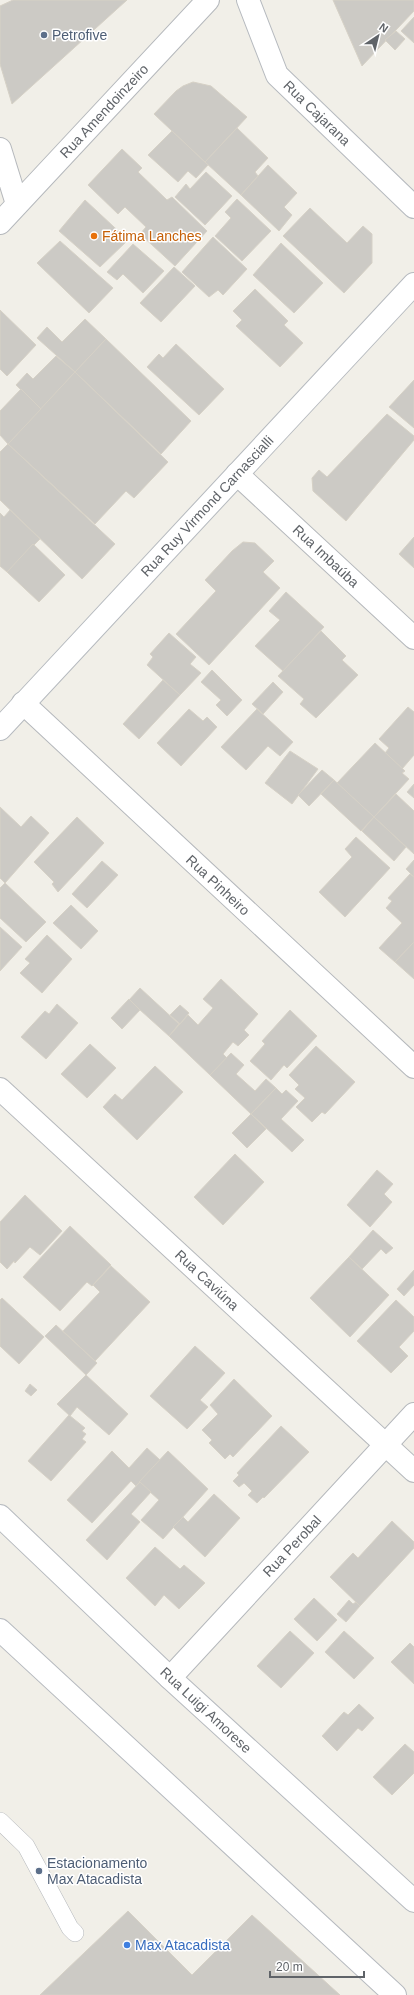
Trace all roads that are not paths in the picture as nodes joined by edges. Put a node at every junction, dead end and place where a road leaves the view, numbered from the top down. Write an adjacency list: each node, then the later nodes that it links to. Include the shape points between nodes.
1 (208, 0): 4 (street, Rua Amendoinzeiro)
2 (248, 0): 5 (street, Rua Cajarana, via 277,75)
3 (0, 150): 4 (street)
4 (17, 204): 6 (street, Rua Amendoinzeiro)
5 (414, 207)
6 (0, 223)
7 (414, 284): 8 (street, Rua Ruy Virmond Carnascialli)
8 (237, 474): 9 (street, Rua Imbaúba); 10 (street, Rua Ruy Virmond Carnascialli)
9 (414, 638)
10 (23, 704): 11 (street, Rua Ruy Virmond Carnascialli); 12 (street, Rua Pinheiro)
11 (0, 729)
12 (414, 1067)
13 (0, 1089): 15 (street, Rua Caviúna)
14 (414, 1414): 15 (street, Rua Perobal)
15 (386, 1444): 16 (street, Rua Caviúna); 21 (street, Rua Perobal)
16 (414, 1471)
17 (0, 1516): 19 (street, Rua Luigi Amorese)
18 (0, 1532): 19 (street)
19 (62, 1574): 21 (street, Rua Luigi Amorese)
20 (0, 1630): 25 (street)
21 (170, 1678): 23 (street, Rua Luigi Amorese)
22 (0, 1821): 24 (lane, via 26,1846)
23 (414, 1901)
24 (75, 1933)
25 (395, 1995)

